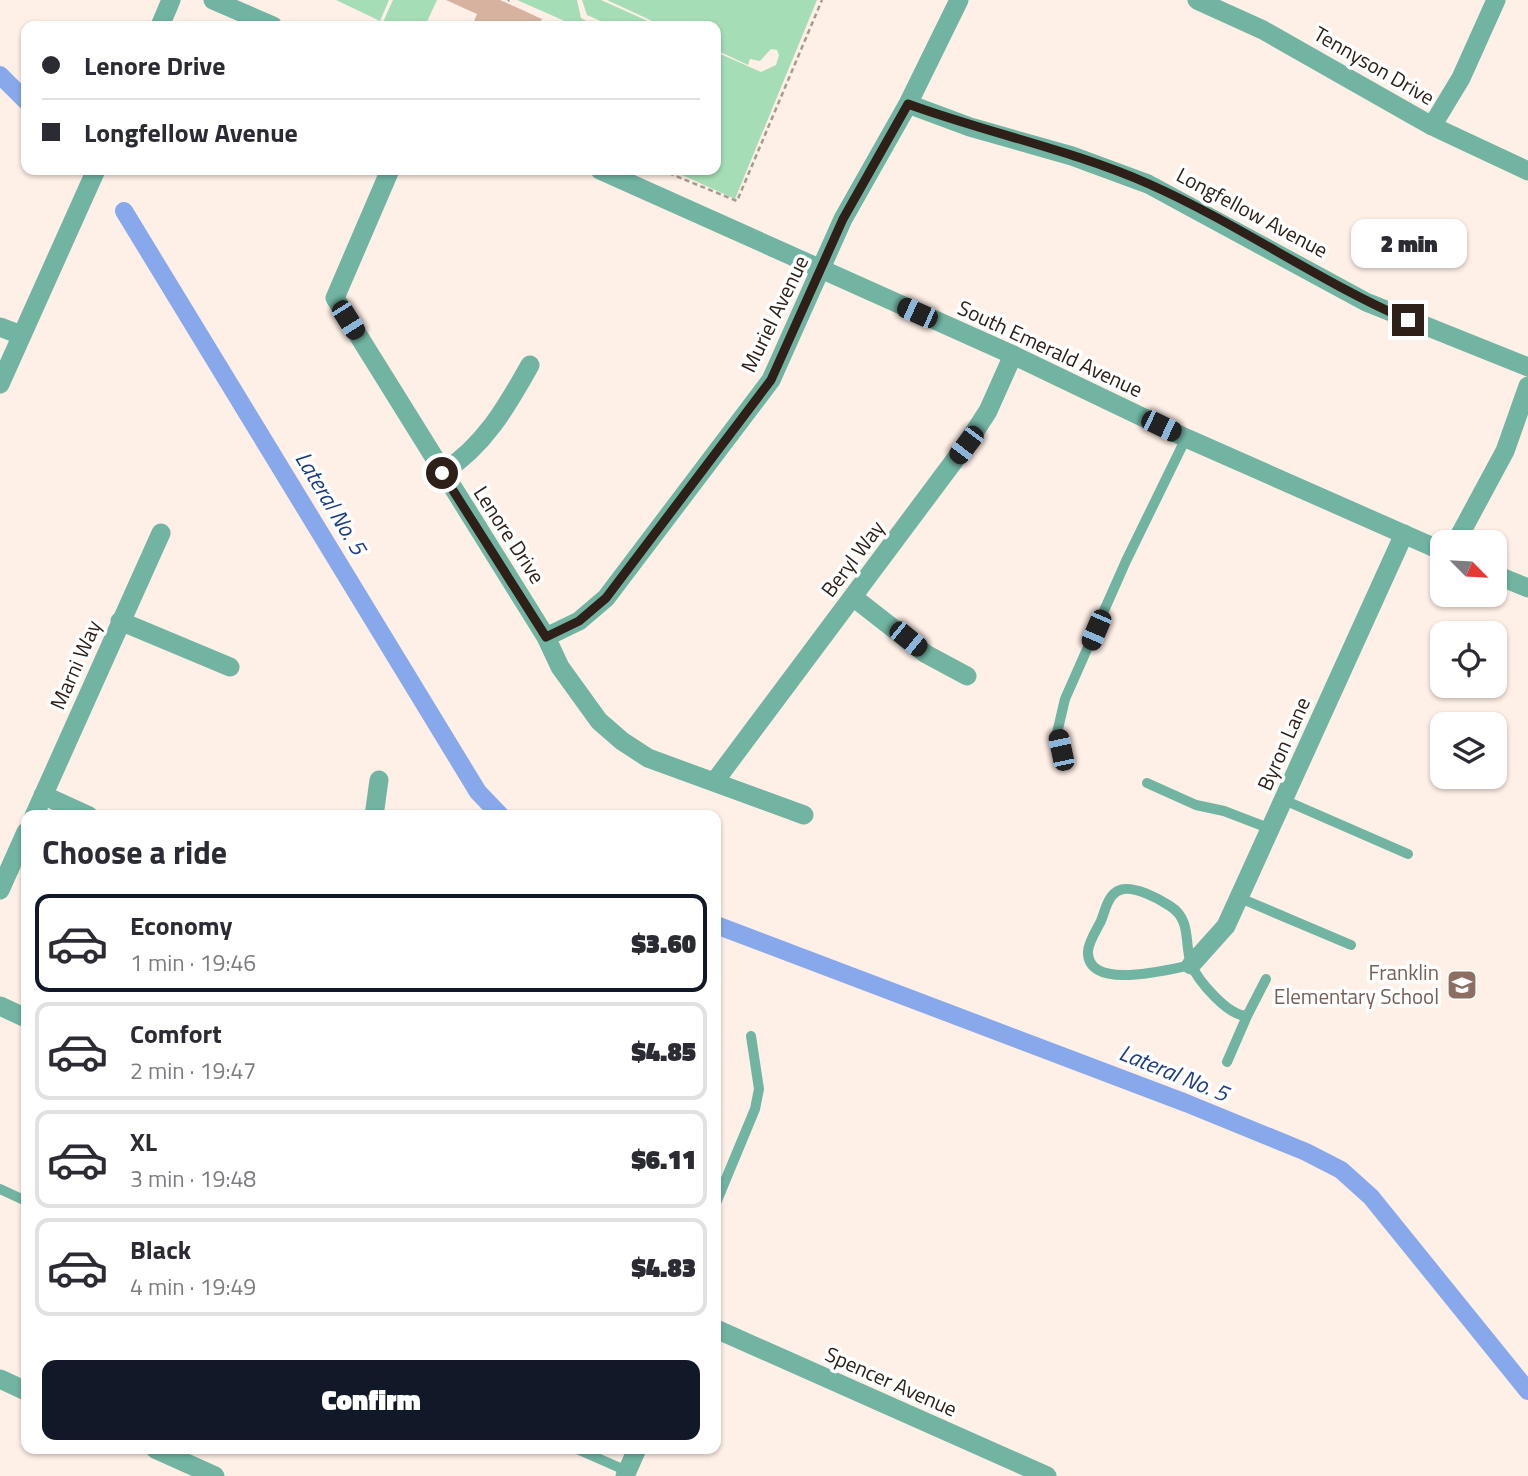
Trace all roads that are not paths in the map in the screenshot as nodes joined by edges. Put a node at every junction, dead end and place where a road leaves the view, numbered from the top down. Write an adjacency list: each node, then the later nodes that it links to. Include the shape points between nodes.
1 (172, 0): 6 (street)
2 (213, 0): 7 (street)
3 (959, 0): 8 (street, Muriel Avenue)
4 (1197, 0): 9 (street, Tennyson Drive, via 1304,51)
5 (1496, 0): 9 (street, via 1466,69)
6 (162, 21)
7 (261, 21)
8 (908, 104): 14 (street, Muriel Avenue, via 843,219); 19 (street, Longfellow Avenue, via 1148,184 1366,302)
9 (1433, 126): 10 (street, Tennyson Drive)
10 (1528, 171)
11 (94, 175): 16 (street)
12 (388, 175): 23 (street, Lenore Drive, via 335,298)
13 (611, 175): 14 (street, South Emerald Avenue)
14 (821, 271): 17 (street, South Emerald Avenue); 32 (street, Muriel Avenue, via 771,380 606,598 579,621)
15 (0, 327): 16 (street)
16 (21, 335): 20 (street)
17 (1013, 355): 22 (street, South Emerald Avenue); 30 (street, Beryl Way, via 988,411 966,445)
18 (530, 365): 23 (street, via 485,438)
19 (1528, 367)
20 (0, 384)
21 (1528, 386): 24 (street, via 1505,451)
22 (1186, 438): 26 (street, South Emerald Avenue); 35 (lane, via 1065,699 1058,733)
23 (442, 473): 32 (street, Lenore Drive)
24 (1463, 530)
25 (161, 533): 31 (street, Marni Way)
26 (1404, 534): 27 (street, South Emerald Avenue); 40 (street, Byron Lane)
27 (1430, 546)
28 (1507, 579): 29 (street)
29 (1528, 588)
30 (853, 597): 34 (street, via 926,654); 37 (street, Beryl Way)
31 (120, 621): 33 (street); 39 (street, Marni Way)
32 (546, 637): 37 (street, Lenore Drive, via 559,667 599,721 648,758)
33 (230, 667)
34 (967, 676)
35 (1061, 750)
36 (379, 780): 43 (street)
37 (715, 781): 44 (street, Lenore Drive)
38 (1147, 783): 45 (lane, via 1196,805)
39 (43, 795): 41 (street, Marni Way); 42 (street)
40 (1284, 800): 45 (street, Byron Lane); 47 (lane)
41 (37, 810)
42 (76, 810)
43 (375, 810)
44 (804, 815)
45 (1271, 829): 49 (street, Byron Lane)
46 (21, 843): 48 (street)
47 (1408, 854)
48 (0, 890)
49 (1240, 898): 50 (lane); 51 (street, Byron Lane, via 1226,926)
50 (1351, 945)
51 (1191, 965): 51 (lane, via 1186,930 1171,906 1133,890 1112,895 1088,950 1098,970 1133,974); 55 (lane, via 1226,1009)
52 (1266, 979): 55 (lane)
53 (0, 1006): 54 (street)
54 (21, 1016)
55 (1247, 1016): 57 (lane)
56 (751, 1037): 59 (lane, via 760,1089)
57 (1227, 1062)
58 (0, 1189): 60 (lane)
59 (721, 1191)
60 (21, 1198)
61 (721, 1331): 69 (street, Spencer Avenue)
62 (0, 1379): 63 (street)
63 (21, 1389)
64 (166, 1454): 68 (street)
65 (587, 1454): 67 (lane)
66 (635, 1454): 67 (street)
67 (626, 1474)
68 (215, 1476)
69 (1047, 1476)

